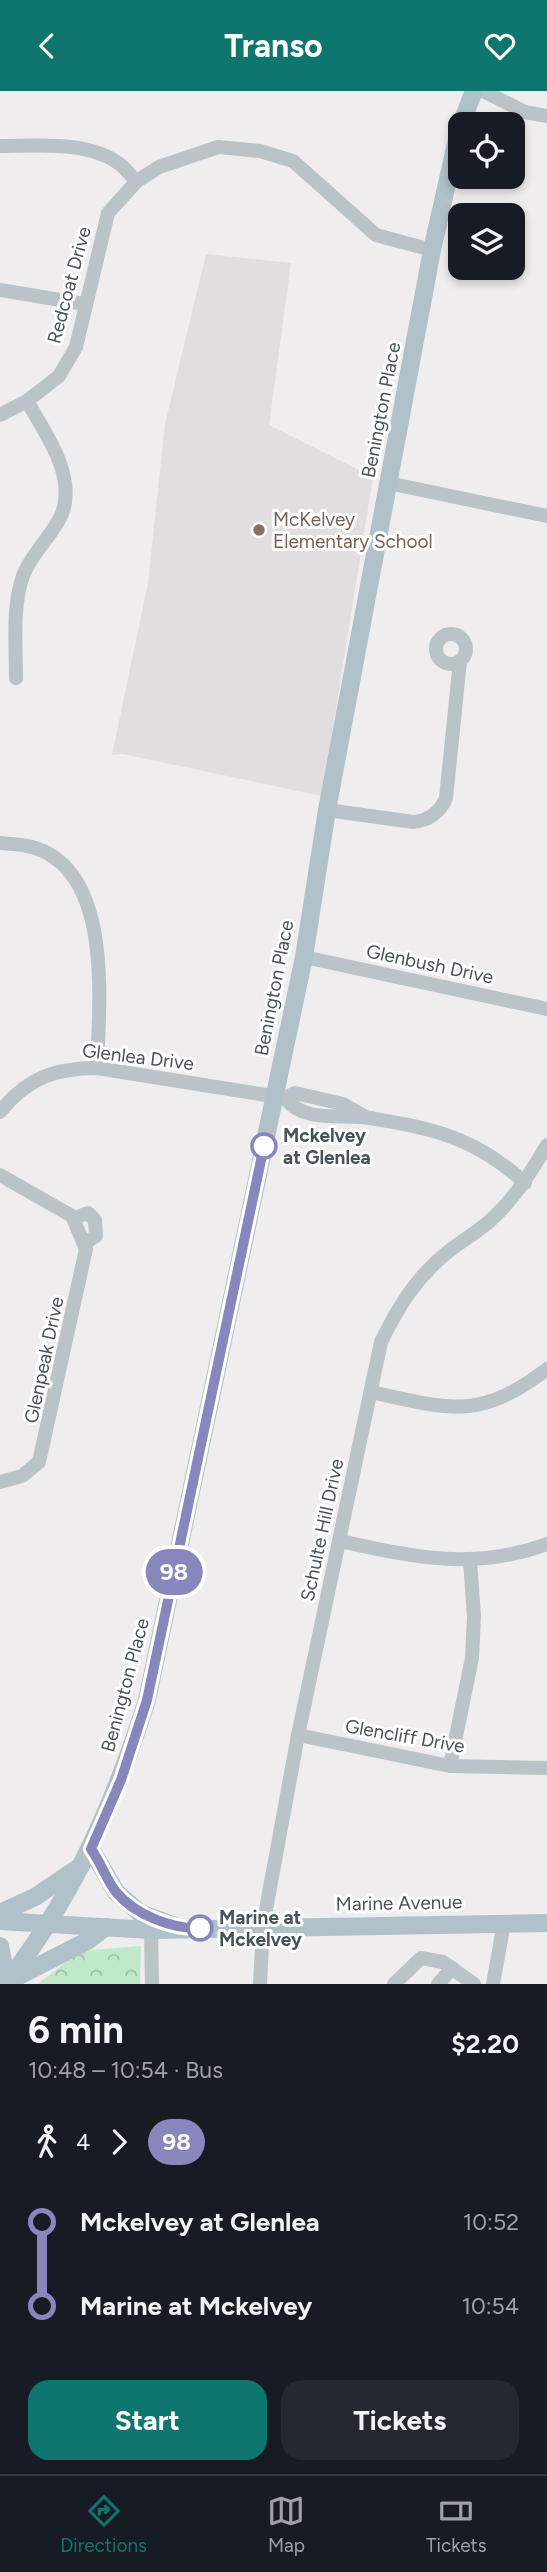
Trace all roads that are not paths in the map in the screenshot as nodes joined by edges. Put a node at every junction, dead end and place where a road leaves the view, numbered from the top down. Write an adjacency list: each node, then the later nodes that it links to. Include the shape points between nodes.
1 (474, 91): 3 (main road, Benington Place)
2 (483, 91): 4 (street, via 525,112)
3 (466, 112)
4 (547, 116)
5 (0, 146): 6 (street, via 58,146 102,155)
6 (137, 181): 8 (street, Redcoat Drive, via 159,167 218,147 260,151 293,161 376,235); 10 (street, Redcoat Drive, via 108,212)
7 (448, 181): 8 (main road, Benington Place)
8 (432, 250): 13 (main road, Benington Place)
9 (0, 290): 10 (street)
10 (84, 304): 11 (street, Redcoat Drive, via 76,347 59,376)
11 (27, 401): 12 (street, Redcoat Drive); 16 (street, via 58,457 65,485 62,515 23,574)
12 (0, 415)
13 (388, 483): 14 (street); 17 (main road, Benington Place)
14 (547, 516)
15 (460, 661): 17 (street, via 442,809 421,822)
16 (16, 678)
17 (327, 810): 19 (main road, Benington Place)
18 (0, 843): 21 (street, via 33,847 55,859 73,876 93,919 100,977)
19 (304, 957): 20 (street, Glenbush Drive); 22 (main road, Benington Place)
20 (547, 1009)
21 (97, 1068): 22 (street, Glenlea Drive); 23 (street, Glenlea Drive, via 69,1068 45,1075 14,1094)
22 (280, 1097): 26 (street, Glenlea Drive, via 295,1093 320,1098 356,1109 366,1117 443,1134 484,1151); 36 (main road, Benington Place, via 147,1700 121,1780)
23 (0, 1112)
24 (547, 1145): 26 (street, Schulte Hill Drive)
25 (0, 1175): 29 (street, Glenpeak Drive, via 74,1218 86,1256 39,1462 22,1476)
26 (525, 1183): 28 (street, Schulte Hill Drive, via 492,1220 446,1253 400,1303 381,1342)
27 (547, 1369): 28 (street, via 510,1396 464,1409)
28 (371, 1392): 30 (street, Schulte Hill Drive)
29 (0, 1482)
30 (340, 1541): 32 (street, via 435,1560); 33 (street, Schulte Hill Drive)
31 (547, 1544): 32 (street)
32 (470, 1561): 34 (street, via 472,1658)
33 (298, 1735): 34 (street, Glencliff Drive); 42 (street, Schulte Hill Drive)
34 (450, 1766): 35 (street, Glencliff Drive)
35 (547, 1768)
36 (88, 1857): 37 (main road, via 36,1897); 41 (main road, Benington Place); 44 (main road, via 140,1913)
37 (0, 1913)
38 (0, 1921): 41 (main road, Marine Avenue)
39 (505, 1923): 40 (main road, Marine Avenue); 42 (main road, Marine Avenue); 54 (street)
40 (547, 1923)
41 (48, 1925): 43 (main road, Marine Avenue); 48 (main road, Benington Place)
42 (263, 1926): 44 (main road, Marine Avenue); 50 (street, Schulte Hill Drive)
43 (106, 1927): 45 (main road, Marine Avenue); 48 (main road)
44 (183, 1929): 45 (main road, Marine Avenue)
45 (151, 1930): 49 (street)
46 (0, 1946): 48 (main road)
47 (452, 1968): 51 (street, via 421,1958); 52 (street); 53 (street)
48 (6, 1983)
49 (152, 1984)
50 (260, 1984)
51 (394, 1984)
52 (438, 1984)
53 (474, 1984)
54 (493, 1984)

